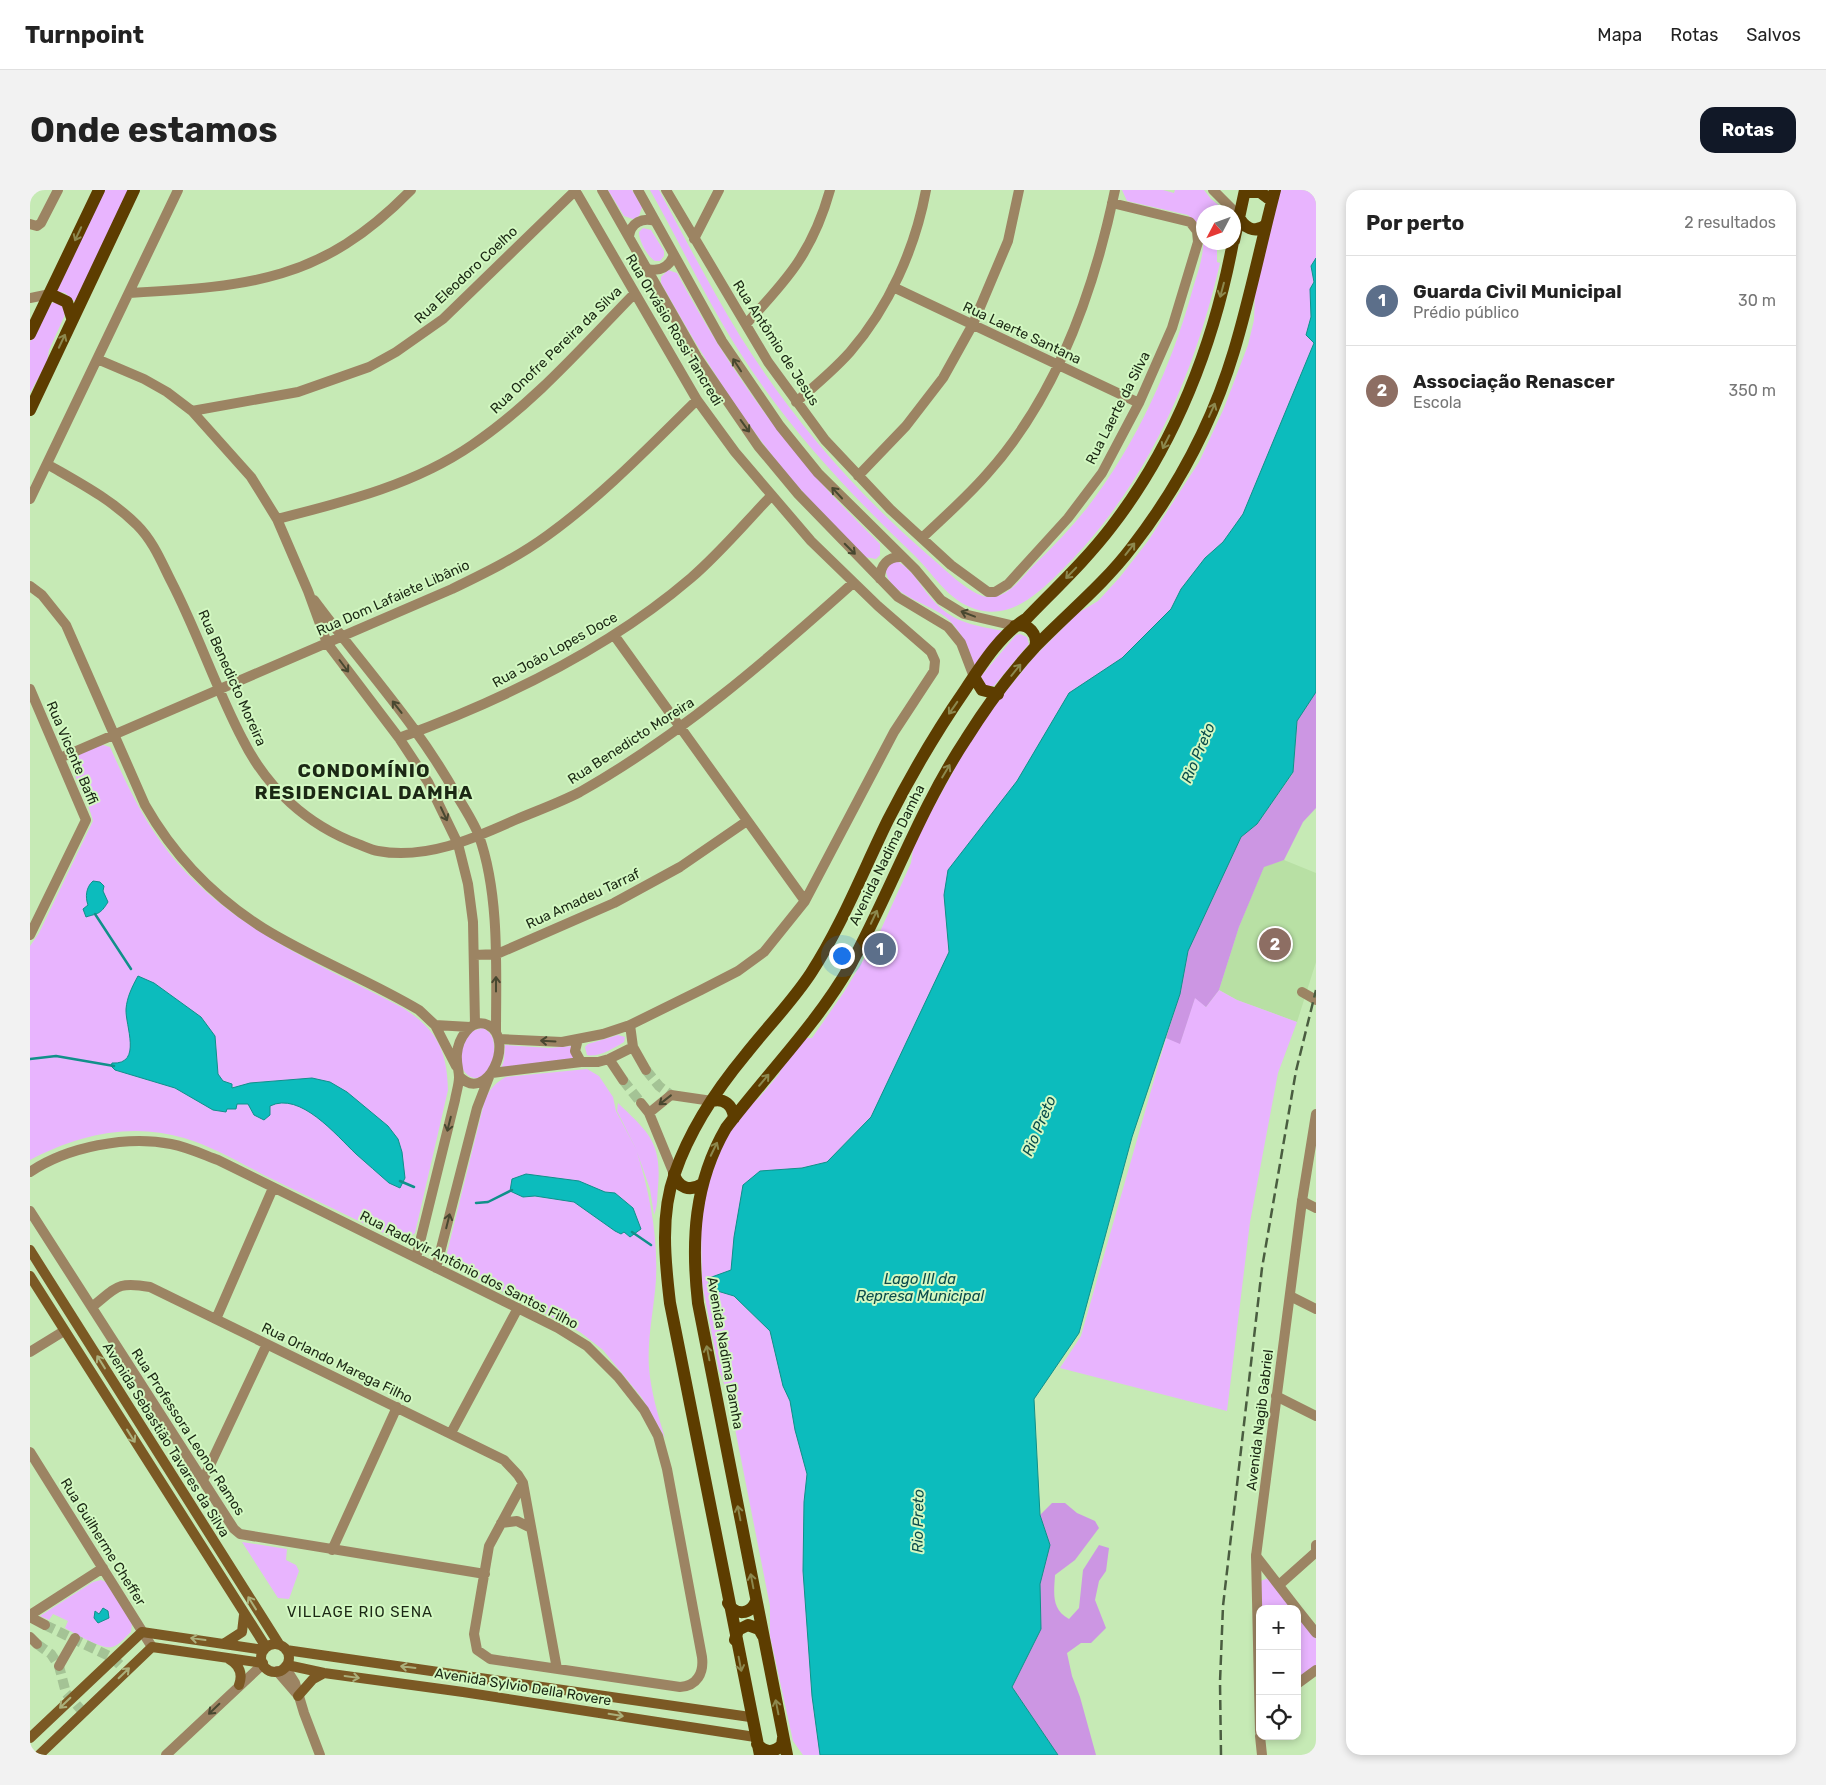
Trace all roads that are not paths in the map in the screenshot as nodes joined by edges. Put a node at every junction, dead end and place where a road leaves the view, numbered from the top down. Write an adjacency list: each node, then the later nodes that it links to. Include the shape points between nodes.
1 (58, 190): 23 (street, via 44,219)
2 (99, 190): 33 (main road, one-way to 33)
3 (134, 190): 35 (main road)
4 (178, 190): 31 (street)
5 (411, 190): 31 (street, via 348,243 329,255 286,273 212,288)
6 (576, 190): 32 (street, Rua Orvásio Rossi Tancredi); 45 (street, Rua Eleodoro Coelho, via 443,319 396,352 369,367 298,392)
7 (602, 190): 25 (street)
8 (638, 190): 21 (street)
9 (666, 190): 26 (street, Rua Antômio de Jesus)
10 (719, 190): 26 (street)
11 (830, 190): 36 (street, via 806,252 782,285)
12 (926, 190): 30 (street, via 915,234)
13 (1019, 190): 37 (street, via 1008,241)
14 (1115, 190): 18 (street)
15 (1213, 190): 19 (street)
16 (1244, 190): 17 (main road); 20 (main road, Avenida Nadima Damha)
17 (1274, 195): 24 (main road, Avenida Nadima Damha)
18 (1112, 203): 40 (street, via 1095,272); 43 (street, Rua Laerte da Silva, via 1190,222 1197,231 1198,242 1172,328)
19 (1228, 205)
20 (1240, 205)
21 (654, 221): 25 (street, via 638,222); 28 (street)
22 (1241, 221): 24 (main road, via 1250,229)
23 (34, 225)
24 (1266, 225): 64 (main road, Avenida Nadima Damha, one-way to 24, via 1122,560 1184,468 1214,406 1233,353)
25 (629, 236): 29 (street)
26 (694, 240): 36 (street, Rua Antômio de Jesus)
27 (1231, 250): 60 (main road, Avenida Nadima Damha, one-way to 60, via 1196,373 1150,471 1100,542 1027,618)
28 (674, 255): 29 (street, via 663,268); 52 (street, one-way to 28, via 818,473 780,426 722,341)
29 (648, 269): 54 (street, one-way to 54, via 697,357 758,446 798,494)
30 (893, 287): 37 (street, Rua Laerte Santana); 42 (street, via 851,350)
31 (128, 292): 39 (street)
32 (635, 292): 41 (street, Rua Orvásio Rossi Tancredi); 50 (street, Rua Onofre Pereira da Silva, via 525,403 470,446 418,475 386,488)
33 (50, 294): 34 (street); 35 (main road, via 67,302); 38 (main road)
34 (30, 298)
35 (72, 318): 44 (main road, one-way to 35)
36 (746, 324): 42 (street, Rua Antômio de Jesus)
37 (973, 324): 40 (street, Rua Laerte Santana); 47 (street, via 943,378 906,426)
38 (30, 334)
39 (97, 359): 45 (street, via 144,379); 46 (street)
40 (1058, 365): 43 (street, Rua Laerte Santana); 51 (street, via 1021,430 988,474)
41 (697, 400): 48 (street, Rua Orvásio Rossi Tancredi); 62 (street, Rua Dom Lafaiete Libânio, via 616,479 548,535 506,562)
42 (796, 402): 47 (street, Rua Antômio de Jesus)
43 (1139, 403): 59 (street, Rua Laerte da Silva, via 1102,472 1068,518 1008,584)
44 (31, 404)
45 (192, 411): 50 (street, via 251,477)
46 (47, 464): 49 (street); 67 (street, Rua Benedicto Moreira, via 110,502 138,526 154,546)
47 (858, 476): 51 (street, Rua Antômio de Jesus)
48 (771, 496): 56 (street, Rua Orvásio Rossi Tancredi); 61 (street, Rua João Lopes Doce, via 692,577)
49 (30, 499)
50 (277, 519): 58 (street)
51 (922, 538): 59 (street, Rua Antômio de Jesus, via 982,590)
52 (887, 542): 53 (street); 54 (street, via 886,552 880,560)
53 (902, 557): 55 (street, via 885,562); 60 (street, one-way to 53, via 979,619 953,608 941,600)
54 (865, 564): 55 (street)
55 (880, 579): 65 (street, via 898,598 948,627 961,643)
56 (852, 583): 69 (street, Rua Benedicto Moreira, via 765,662); 77 (street, Rua Orvásio Rossi Tancredi, via 934,656 934,671 894,732)
57 (30, 586): 71 (street, via 66,625)
58 (308, 591): 62 (street); 63 (street)
59 (995, 592)
60 (1015, 626): 64 (main road, via 1023,625 1031,630 1036,639); 65 (main road, Avenida Nadima Damha)
61 (614, 635): 69 (street); 70 (street, Rua João Lopes Doce, via 520,688)
62 (342, 637): 63 (street, Rua Dom Lafaiete Libânio); 70 (street, one-way to 62)
63 (326, 643): 67 (street, Rua Dom Lafaiete Libânio); 72 (street, one-way to 72)
64 (1035, 647): 68 (main road, Avenida Nadima Damha, one-way to 64)
65 (974, 677): 68 (main road, via 982,690); 95 (main road, Avenida Nadima Damha, one-way to 95, via 942,723 910,779 821,957 784,1011 747,1053)
66 (30, 689): 73 (street, Rua Vicente Baffi)
67 (220, 689): 71 (street, Rua Dom Lafaiete Libânio); 76 (street, Rua Benedicto Moreira, via 243,740 271,784 317,824 378,852 414,852)
68 (998, 694): 99 (main road, Avenida Nadima Damha, one-way to 68, via 836,989 932,796 966,738)
69 (681, 728): 74 (street); 75 (street, Rua Benedicto Moreira, via 579,792)
70 (417, 732): 72 (street, Rua João Lopes Doce); 75 (street)
71 (113, 734): 73 (street, Rua Dom Lafaiete Libânio); 83 (street, via 159,830 204,882 227,903 265,929 419,1010)
72 (399, 738): 76 (street, one-way to 76, via 428,782)
73 (60, 758): 78 (street, Rua Vicente Baffi, via 86,820)
74 (748, 821): 77 (street); 79 (street, Rua Amadeu Tarraf, via 680,867 614,903)
75 (479, 836): 76 (street, Rua Benedicto Moreira); 79 (street, via 489,882)
76 (458, 844): 80 (street, via 474,922)
77 (805, 901): 84 (street, via 764,952 738,971)
78 (30, 934)
79 (497, 954): 80 (street, Rua Amadeu Tarraf); 86 (street, one-way to 79)
80 (475, 955): 85 (street)
81 (1302, 992): 82 (street)
82 (1316, 1000)
83 (435, 1025): 85 (street); 92 (street)
84 (630, 1025): 87 (street); 88 (street)
85 (473, 1026): 86 (street, via 489,1026); 92 (street, via 459,1043)
86 (497, 1036): 87 (street, one-way to 86, via 562,1042); 93 (street, via 499,1050)
87 (578, 1039): 90 (street, via 575,1050)
88 (633, 1047): 89 (street); 91 (street)
89 (609, 1059): 90 (street); 94 (street)
90 (580, 1062): 93 (street)
91 (646, 1070)
92 (458, 1071): 93 (street, via 470,1084 477,1084); 108 (street, one-way to 108, via 455,1100)
93 (490, 1075): 109 (street, one-way to 93, via 477,1108)
94 (623, 1080)
95 (712, 1101): 97 (street, one-way to 97, via 671,1094); 99 (main road, via 727,1102); 101 (main road, Avenida Nadima Damha)
96 (642, 1103): 97 (street)
97 (649, 1113): 101 (street)
98 (1316, 1114): 104 (street, Avenida Nagib Gabriel)
99 (734, 1118): 102 (main road, Avenida Nadima Damha, one-way to 99, via 713,1151)
100 (30, 1172): 103 (street, Rua Radovir Antônio dos Santos Filho, via 57,1156 96,1146 169,1144 218,1160)
101 (674, 1174): 102 (main road, via 685,1188); 137 (main road, Avenida Nadima Damha, via 666,1231 670,1303)
102 (702, 1184): 136 (main road, Avenida Nadima Damha, one-way to 102, via 698,1302 694,1234)
103 (272, 1188): 108 (street, Rua Radovir Antônio dos Santos Filho); 115 (street)
104 (1302, 1201): 105 (street); 111 (street, Avenida Nagib Gabriel)
105 (1316, 1208)
106 (30, 1210): 112 (street, Rua Professora Leonor Ramos)
107 (30, 1250): 120 (main road, Avenida Sebastião Tavares da Silva, one-way to 107)
108 (416, 1258): 109 (street, Rua Radovir Antônio dos Santos Filho)
109 (436, 1268): 113 (street, Rua Radovir Antônio dos Santos Filho)
110 (30, 1276): 116 (main road, Avenida Sebastião Tavares da Silva)
111 (1290, 1296): 114 (street); 119 (street, Avenida Nagib Gabriel)
112 (92, 1307): 115 (street, Rua Orlando Marega Filho, via 128,1283 150,1287); 126 (street, Rua Professora Leonor Ramos)
113 (518, 1308): 124 (street); 156 (street, Rua Radovir Antônio dos Santos Filho, via 573,1337 599,1357 630,1392 658,1436 667,1469 703,1670 688,1686 680,1687)
114 (1316, 1309)
115 (216, 1319): 117 (street, Rua Orlando Marega Filho)
116 (64, 1331): 118 (street); 122 (main road, Avenida Sebastião Tavares da Silva)
117 (267, 1344): 121 (street, Rua Orlando Marega Filho); 126 (street)
118 (30, 1352)
119 (1276, 1396): 123 (street); 132 (street, Avenida Nagib Gabriel)
120 (129, 1406): 122 (main road, via 124,1406); 150 (main road, Avenida Sebastião Tavares da Silva, one-way to 120)
121 (397, 1407): 124 (street, Rua Orlando Marega Filho); 131 (street)
122 (117, 1413): 140 (main road, Avenida Sebastião Tavares da Silva, one-way to 140)
123 (1316, 1416)
124 (451, 1433): 127 (street, Rua Orlando Marega Filho, via 497,1455 512,1467)
125 (30, 1452): 133 (street, Rua Guilherme Cheffer)
126 (203, 1480): 131 (street, Rua Professora Leonor Ramos, via 240,1534)
127 (523, 1483): 128 (street); 129 (street, Rua Orlando Marega Filho)
128 (501, 1524): 129 (street, via 517,1521); 134 (street, via 490,1546)
129 (531, 1528): 156 (street, Rua Orlando Marega Filho)
130 (1316, 1545): 135 (street, via 1316,1552)
131 (332, 1550): 134 (street, Rua Professora Leonor Ramos)
132 (1256, 1556): 135 (street); 163 (street, Avenida Nagib Gabriel)
133 (103, 1568): 141 (street); 143 (street, Rua Guilherme Cheffer)
134 (485, 1574): 156 (street, via 474,1634 477,1650 490,1659)
135 (1278, 1585): 138 (street)
136 (756, 1601): 137 (main road, via 750,1610 742,1613 732,1609); 145 (main road, Avenida Nadima Damha)
137 (728, 1603): 147 (main road, Avenida Nadima Damha)
138 (1294, 1605)
139 (1301, 1614): 144 (street)
140 (244, 1615): 148 (main road, via 242,1632); 151 (main road, Avenida Sebastião Tavares da Silva)
141 (30, 1616): 142 (street)
142 (45, 1625)
143 (142, 1632): 148 (main road, one-way to 143); 149 (street, Rua Guilherme Cheffer); 168 (main road, one-way to 168)
144 (1316, 1633)
145 (763, 1636): 147 (main road, via 759,1629 748,1625 738,1630); 169 (main road, Avenida Nadima Damha, one-way to 145)
146 (75, 1638): 154 (street)
147 (735, 1640): 166 (main road, Avenida Nadima Damha, one-way to 166)
148 (225, 1643): 151 (main road)
149 (152, 1647): 152 (main road); 172 (main road, one-way to 149)
150 (282, 1647): 151 (main road); 155 (main road, via 288,1657); 159 (main road, Avenida Sylvio Della Rovere, one-way to 150, via 336,1658)
151 (265, 1648): 153 (main road)
152 (229, 1658): 153 (main road); 161 (main road, via 239,1669)
153 (263, 1664): 155 (main road, via 268,1669); 161 (street)
154 (59, 1666)
155 (283, 1668): 158 (main road, Avenida Sylvio Della Rovere); 164 (street)
156 (557, 1668)
157 (1316, 1670): 160 (street)
158 (324, 1673): 162 (main road, Avenida Sylvio Della Rovere, one-way to 162); 164 (main road, via 313,1679)
159 (466, 1674): 162 (main road); 165 (main road, Avenida Sylvio Della Rovere)
160 (1301, 1681)
161 (239, 1685): 173 (street, one-way to 173)
162 (463, 1692): 167 (main road, Avenida Sylvio Della Rovere, one-way to 167)
163 (1259, 1695)
164 (298, 1696): 174 (street)
165 (702, 1710): 166 (main road, Avenida Sylvio Della Rovere); 167 (main road)
166 (750, 1718): 171 (main road, Avenida Nadima Damha)
167 (700, 1728): 171 (main road, Avenida Sylvio Della Rovere)
168 (30, 1738)
169 (783, 1738): 171 (main road, via 782,1745 771,1751); 175 (main road, Avenida Nadima Damha)
170 (1260, 1740): 176 (street)
171 (757, 1745)
172 (39, 1755)
173 (166, 1755)
174 (320, 1755)
175 (787, 1755)
176 (1262, 1755)

